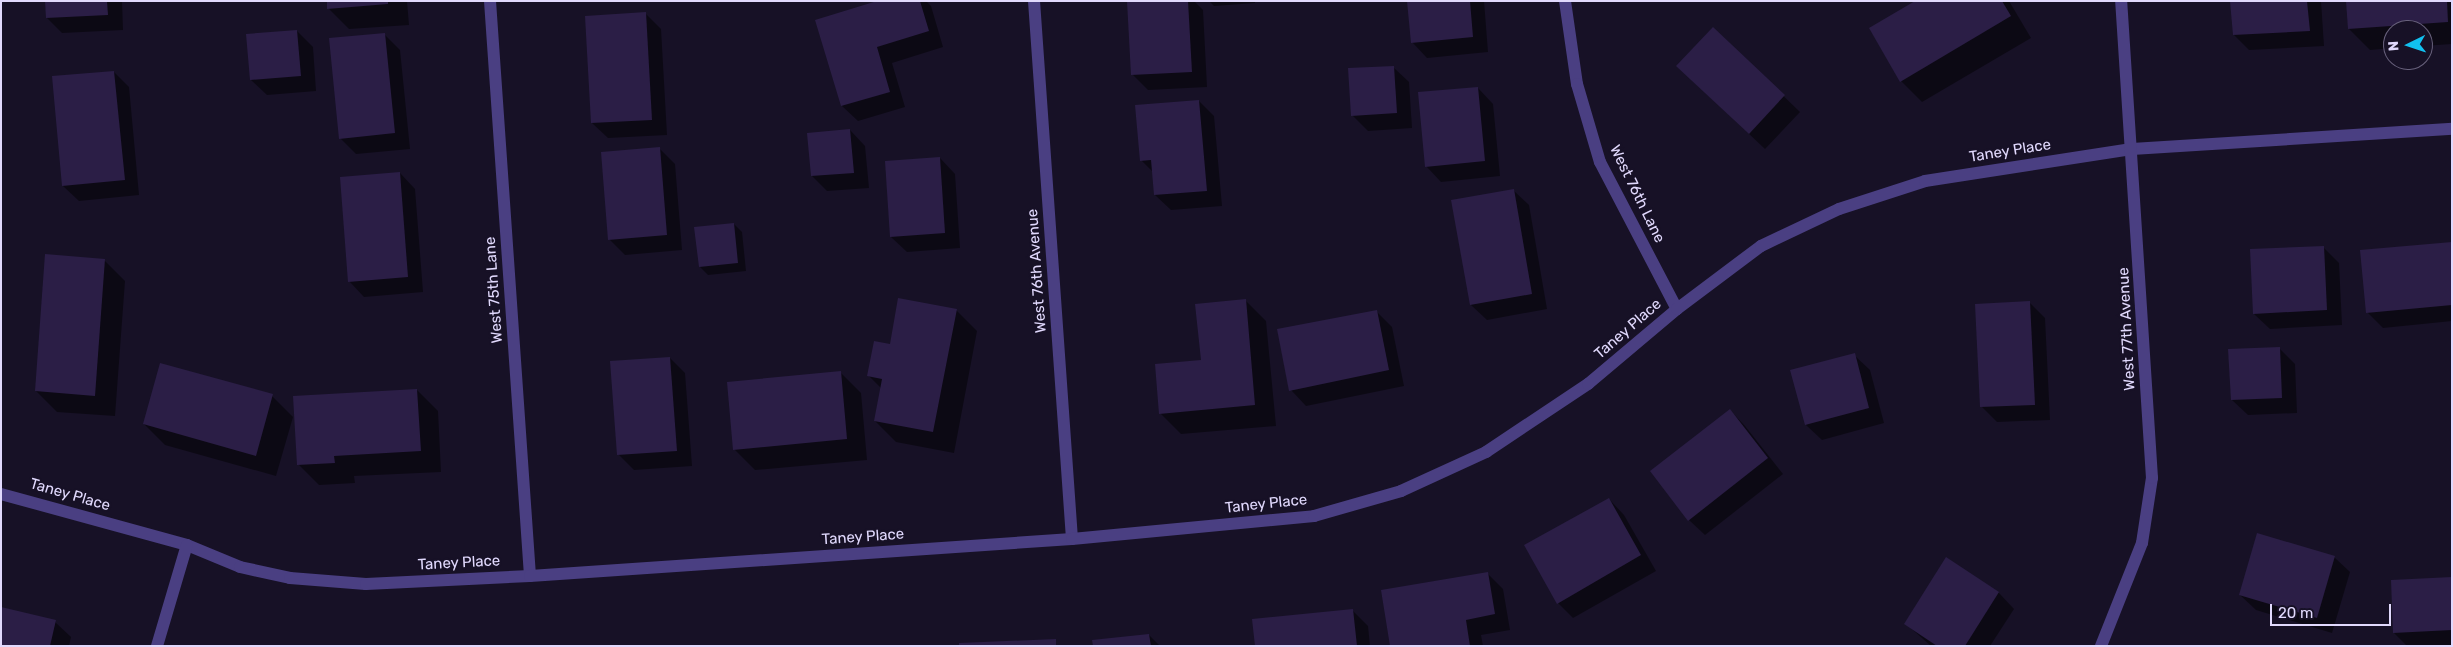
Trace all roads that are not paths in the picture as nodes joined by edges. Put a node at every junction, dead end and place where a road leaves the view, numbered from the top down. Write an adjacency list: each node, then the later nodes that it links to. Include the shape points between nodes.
1 (490, 1): 11 (street, West 75th Lane)
2 (1034, 1): 9 (street, West 76th Avenue)
3 (1565, 1): 7 (street, West 76th Lane, via 1577,84 1600,162)
4 (2122, 1): 6 (street, West 77th Avenue)
5 (2452, 129): 6 (street, Taney Place)
6 (2132, 149): 7 (street, Taney Place, via 1925,181 1839,209 1761,246); 13 (street, West 77th Avenue, via 2152,478 2142,543)
7 (1677, 308): 9 (street, Taney Place, via 1588,384 1486,452 1401,491 1314,516)
8 (1, 494): 10 (street, Taney Place)
9 (1072, 539): 11 (street, Taney Place)
10 (187, 545): 11 (street, Taney Place, via 240,567 290,578 366,584); 12 (street)
11 (530, 576)
12 (157, 646)
13 (2101, 646)

